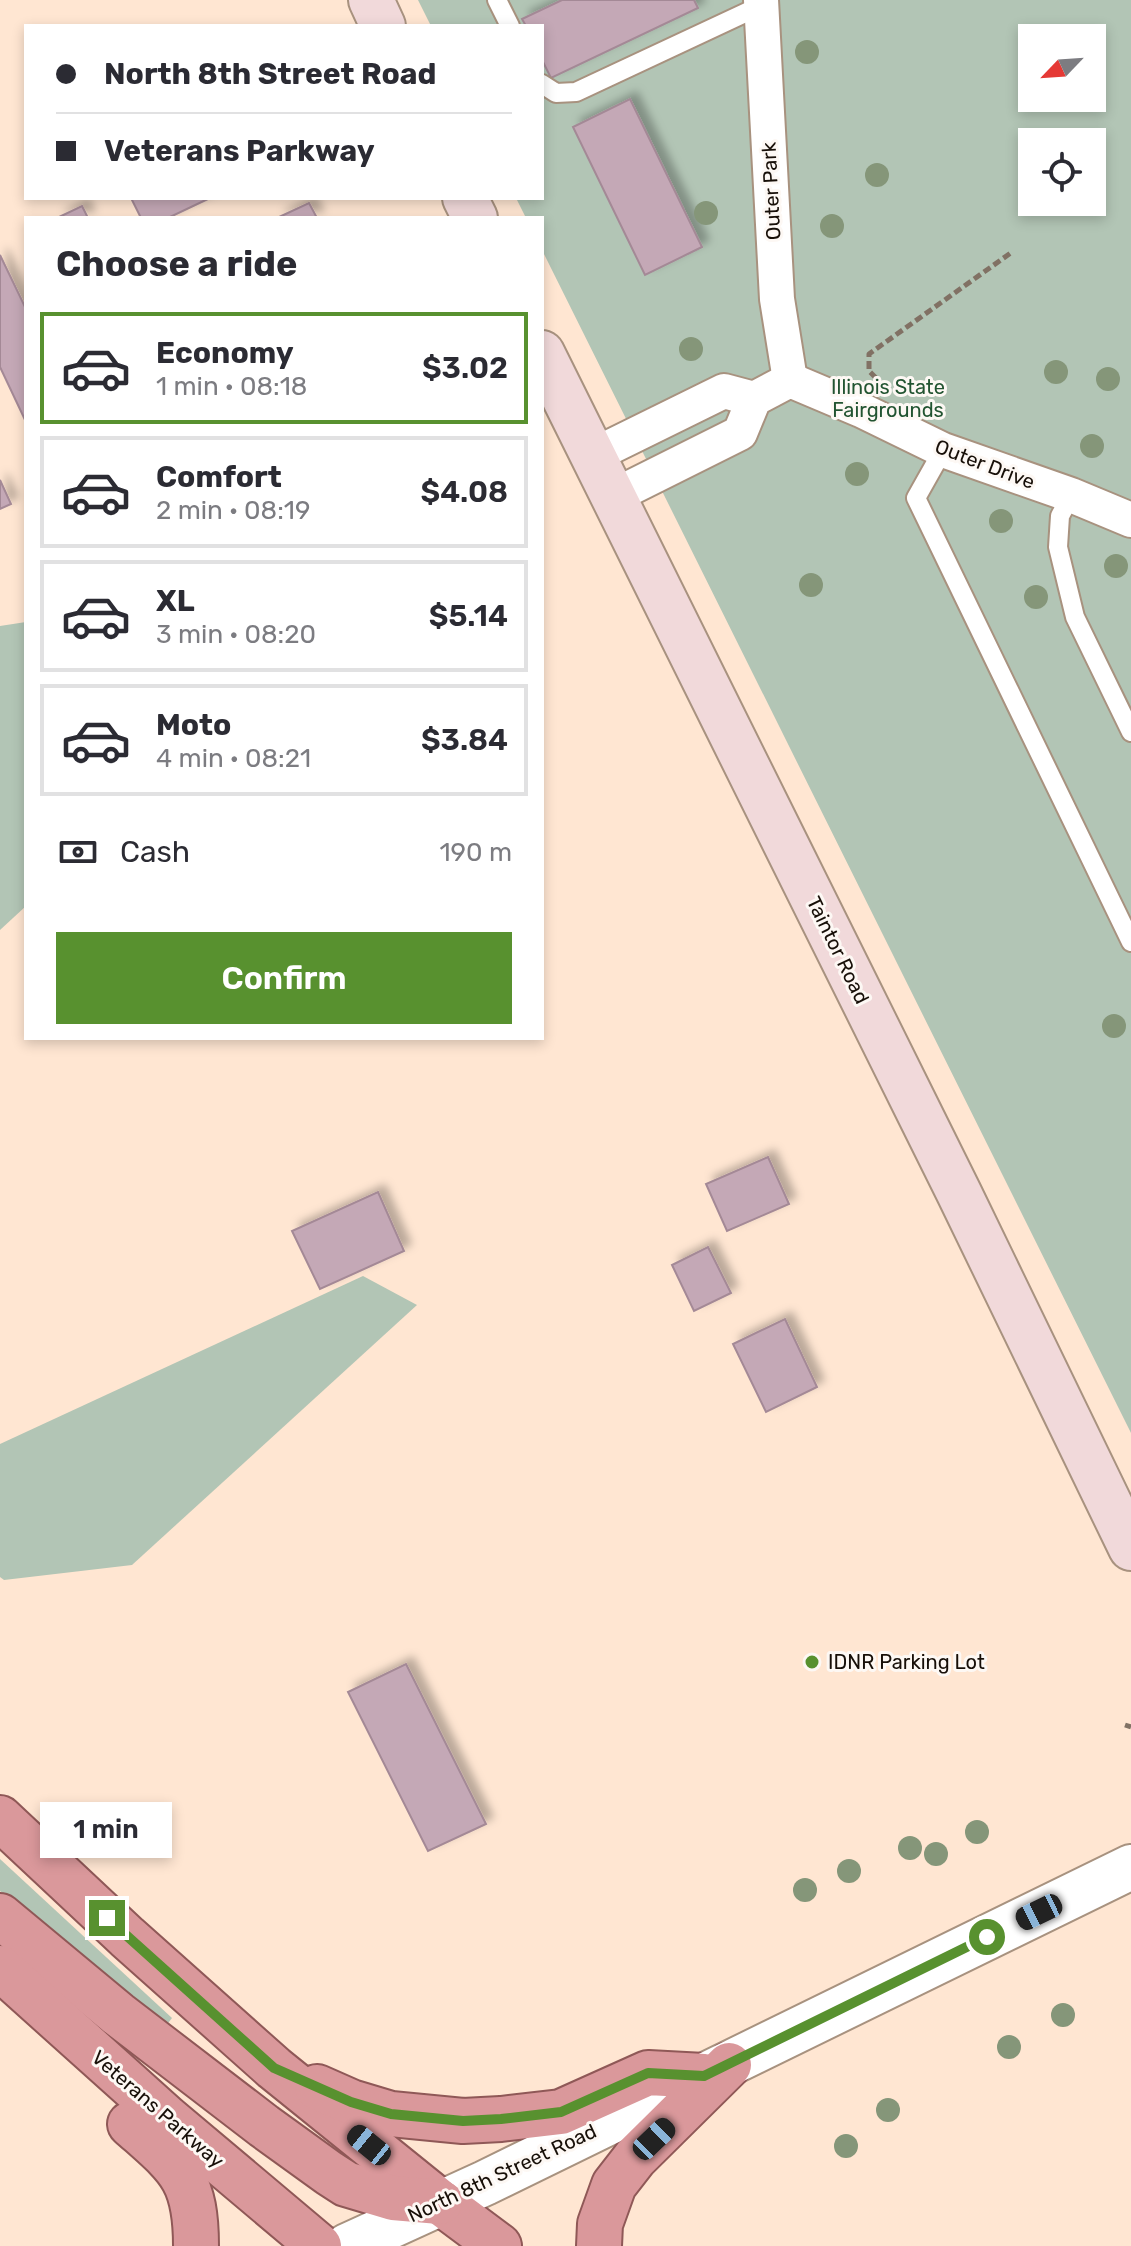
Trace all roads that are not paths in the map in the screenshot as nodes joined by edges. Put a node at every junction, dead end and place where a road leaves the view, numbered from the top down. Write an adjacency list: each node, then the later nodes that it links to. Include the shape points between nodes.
1 (371, 0): 4 (main road)
2 (497, 0): 5 (lane)
3 (762, 2): 6 (lane, via 576,92 556,93); 8 (street, Outer Park, via 777,299)
4 (382, 24)
5 (509, 24)
6 (544, 85)
7 (544, 357): 11 (main road, Taintor Road)
8 (790, 380): 9 (street); 10 (street, Outer Drive)
9 (754, 399): 11 (street, via 724,391); 13 (street, via 740,433)
10 (943, 450): 12 (street, Outer Drive); 16 (lane, via 916,498)
11 (594, 455): 13 (main road, Taintor Road)
12 (1071, 495): 14 (street, Outer Drive); 15 (lane, via 1060,516 1058,547 1075,617)
13 (614, 496): 17 (main road, Taintor Road)
14 (1131, 520)
15 (1131, 732)
16 (1131, 942)
17 (1131, 1548)
18 (0, 1818): 23 (highway)
19 (1131, 1867): 24 (street, North 8th Street Road)
20 (0, 1916): 25 (highway, via 118,2014 329,2173 346,2184 393,2198)
21 (0, 1968): 27 (highway, Veterans Parkway)
22 (0, 2007): 26 (highway, via 173,2162 192,2198)
23 (274, 2068): 24 (highway, via 391,2114 463,2121 561,2112 648,2073); 25 (highway)
24 (717, 2070): 25 (street, North 8th Street Road); 30 (highway, via 614,2185 600,2224)
25 (440, 2202): 28 (street, North 8th Street Road); 29 (highway)
26 (196, 2246)
27 (319, 2246)
28 (347, 2246)
29 (499, 2246)
30 (599, 2246)

